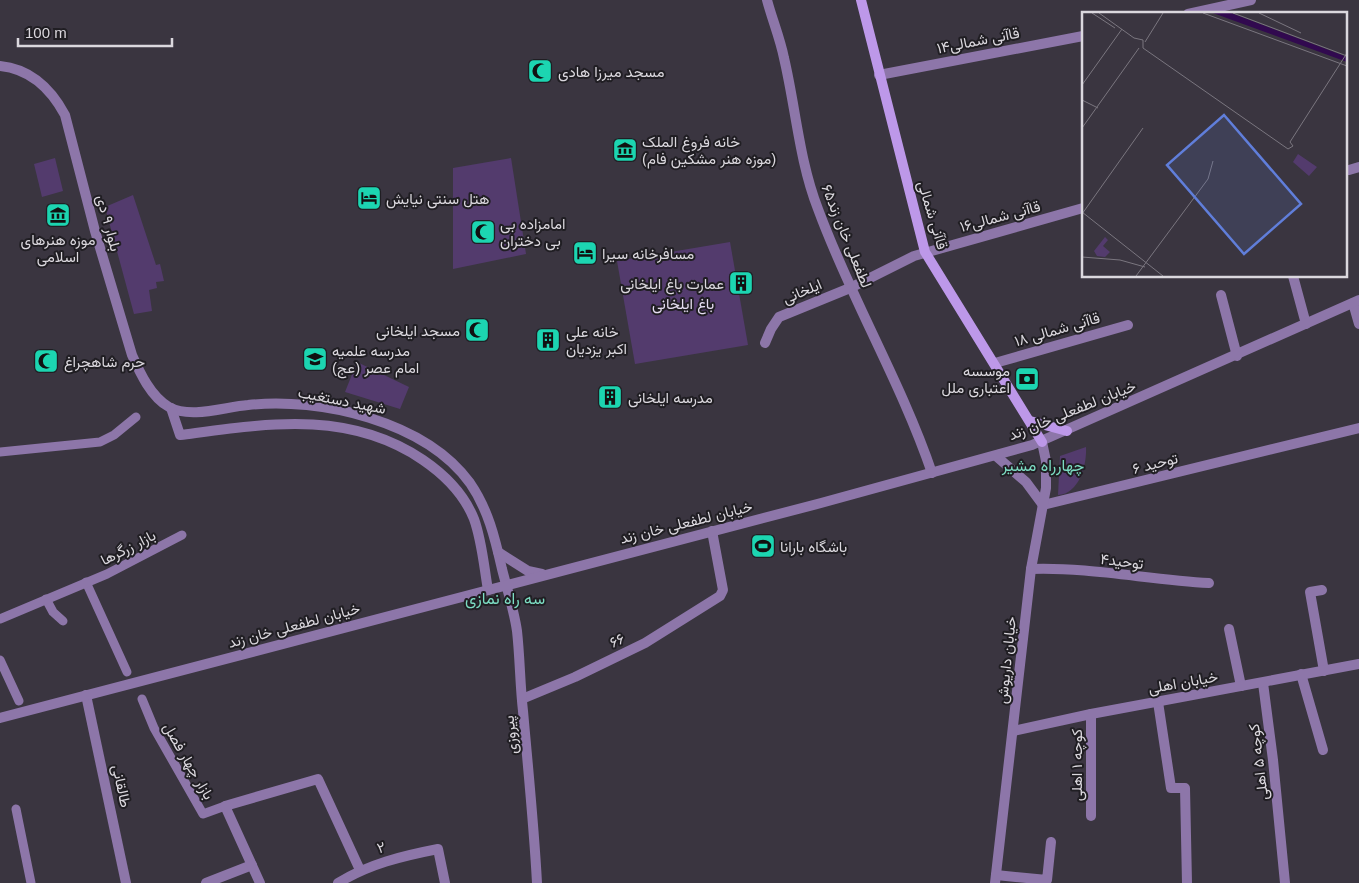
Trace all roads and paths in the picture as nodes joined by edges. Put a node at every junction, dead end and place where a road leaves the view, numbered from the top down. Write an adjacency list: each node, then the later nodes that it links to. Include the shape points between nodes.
1 (767, 0): 11 (street, لطفعلی خان زند۶۵, via 784,56 804,170)
2 (861, 0): 7 (main road, قاآنی شمالی)
3 (1251, 0): 4 (street)
4 (1197, 12)
5 (1082, 36): 7 (street, قاآنی شمالی۱۴)
6 (0, 66): 20 (street, بلوار ۹ دی, via 36,79 56,99 65,116 132,355 140,374)
7 (880, 75): 9 (main road, قاآنی شمالی)
8 (1082, 208): 9 (street, قاآنی شمالی۱۶)
9 (925, 252): 11 (street, قاآنی شمالی۱۶); 19 (main road, قاآنی شمالی)
10 (1294, 278): 14 (street)
11 (850, 288): 17 (street, ایلخانی, via 779,317); 28 (street, لطفعلی خان زند۶۵, via 900,392)
12 (1221, 296): 18 (street)
13 (1356, 302): 14 (street, خیابان لطفعلی خان زند); 15 (street)
14 (1306, 324): 18 (street, خیابان لطفعلی خان زند)
15 (1359, 324)
16 (1128, 325): 19 (street, ۱۸ قاآنی شمالی)
17 (765, 343)
18 (1237, 356): 24 (street, خیابان لطفعلی خان زند)
19 (995, 363): 22 (main road, قاآنی شمالی)
20 (171, 408): 30 (street, شهید دستغیب, via 189,412 249,404 278,404 326,409 388,423 431,446 450,461 469,482); 31 (street, شهید دستغیب, via 180,435 291,423 341,426 381,438 434,467 456,488)
21 (136, 417): 26 (street, via 100,442)
22 (1030, 421): 24 (main road); 25 (main road, قاآنی شمالی)
23 (1359, 428): 29 (street, ۶ توحید)
24 (1067, 431): 25 (street, خیابان لطفعلی خان زند)
25 (1042, 442): 27 (street, خیابان لطفعلی خان زند); 29 (street, خیابان داریوش, via 1046,461)
26 (0, 452)
27 (996, 456): 28 (street, خیابان لطفعلی خان زند); 29 (street, via 1035,492)
28 (932, 473): 32 (street, خیابان لطفعلی خان زند)
29 (1043, 505): 35 (street, خیابان داریوش)
30 (487, 514): 31 (street); 34 (street, شهید دستغیب)
31 (474, 520): 40 (street, شهید دستغیب)
32 (712, 531): 36 (street, خیابان لطفعلی خان زند); 55 (street, ۶۶, via 723,590 720,596 667,632)
33 (182, 535): 37 (street, بازار زرگرها)
34 (498, 552): 36 (street, via 528,571); 39 (street, شهید دستغیب)
35 (1031, 569): 38 (street, توحید۴, via 1057,568); 60 (street, خیابان داریوش)
36 (543, 575): 39 (street, خیابان لطفعلی خان زند)
37 (86, 582): 42 (street, بازار زرگرها); 49 (street)
38 (1209, 583)
39 (506, 585): 40 (street, خیابان لطفعلی خان زند); 55 (street, پیروزی, via 516,629)
40 (488, 590): 53 (street, خیابان لطفعلی خان زند)
41 (1322, 590): 48 (street, via 1310,592)
42 (46, 599): 43 (street, بازار زرگرها); 44 (street)
43 (0, 620)
44 (63, 621)
45 (1229, 629): 52 (street)
46 (0, 660): 56 (street)
47 (1359, 664): 48 (street, خیابان اهلی)
48 (1324, 670): 50 (street, خیابان اهلی)
49 (128, 672)
50 (1301, 674): 51 (street, خیابان اهلی); 61 (street)
51 (1263, 682): 52 (street, خیابان اهلی); 77 (street, کوچه ۵ اهلی)
52 (1241, 686): 57 (street, خیابان اهلی)
53 (86, 695): 59 (street, خیابان لطفعلی خان زند); 70 (street, طالقانی)
54 (142, 699): 62 (street, بازار چهار فصل, via 154,728 203,814)
55 (522, 699): 75 (street, پیروزی)
56 (18, 701)
57 (1158, 702): 58 (street, خیابان اهلی); 76 (street, via 1171,788 1185,788)
58 (1091, 714): 60 (street, خیابان اهلی); 64 (street, کوچه ۱ اهلی)
59 (0, 718)
60 (1013, 731): 68 (street, خیابان داریوش)
61 (1323, 750)
62 (225, 806): 66 (street); 67 (street, via 318,779)
63 (16, 809): 69 (street)
64 (1091, 816)
65 (1051, 842): 68 (street, via 1046,880)
66 (252, 865): 71 (street); 72 (street)
67 (360, 870): 73 (street, ۲); 74 (street, ۲, via 438,849)
68 (996, 879)
69 (31, 883)
70 (126, 883)
71 (206, 883)
72 (260, 883)
73 (338, 883)
74 (445, 883)
75 (537, 883)
76 (1187, 883)
77 (1285, 883)

